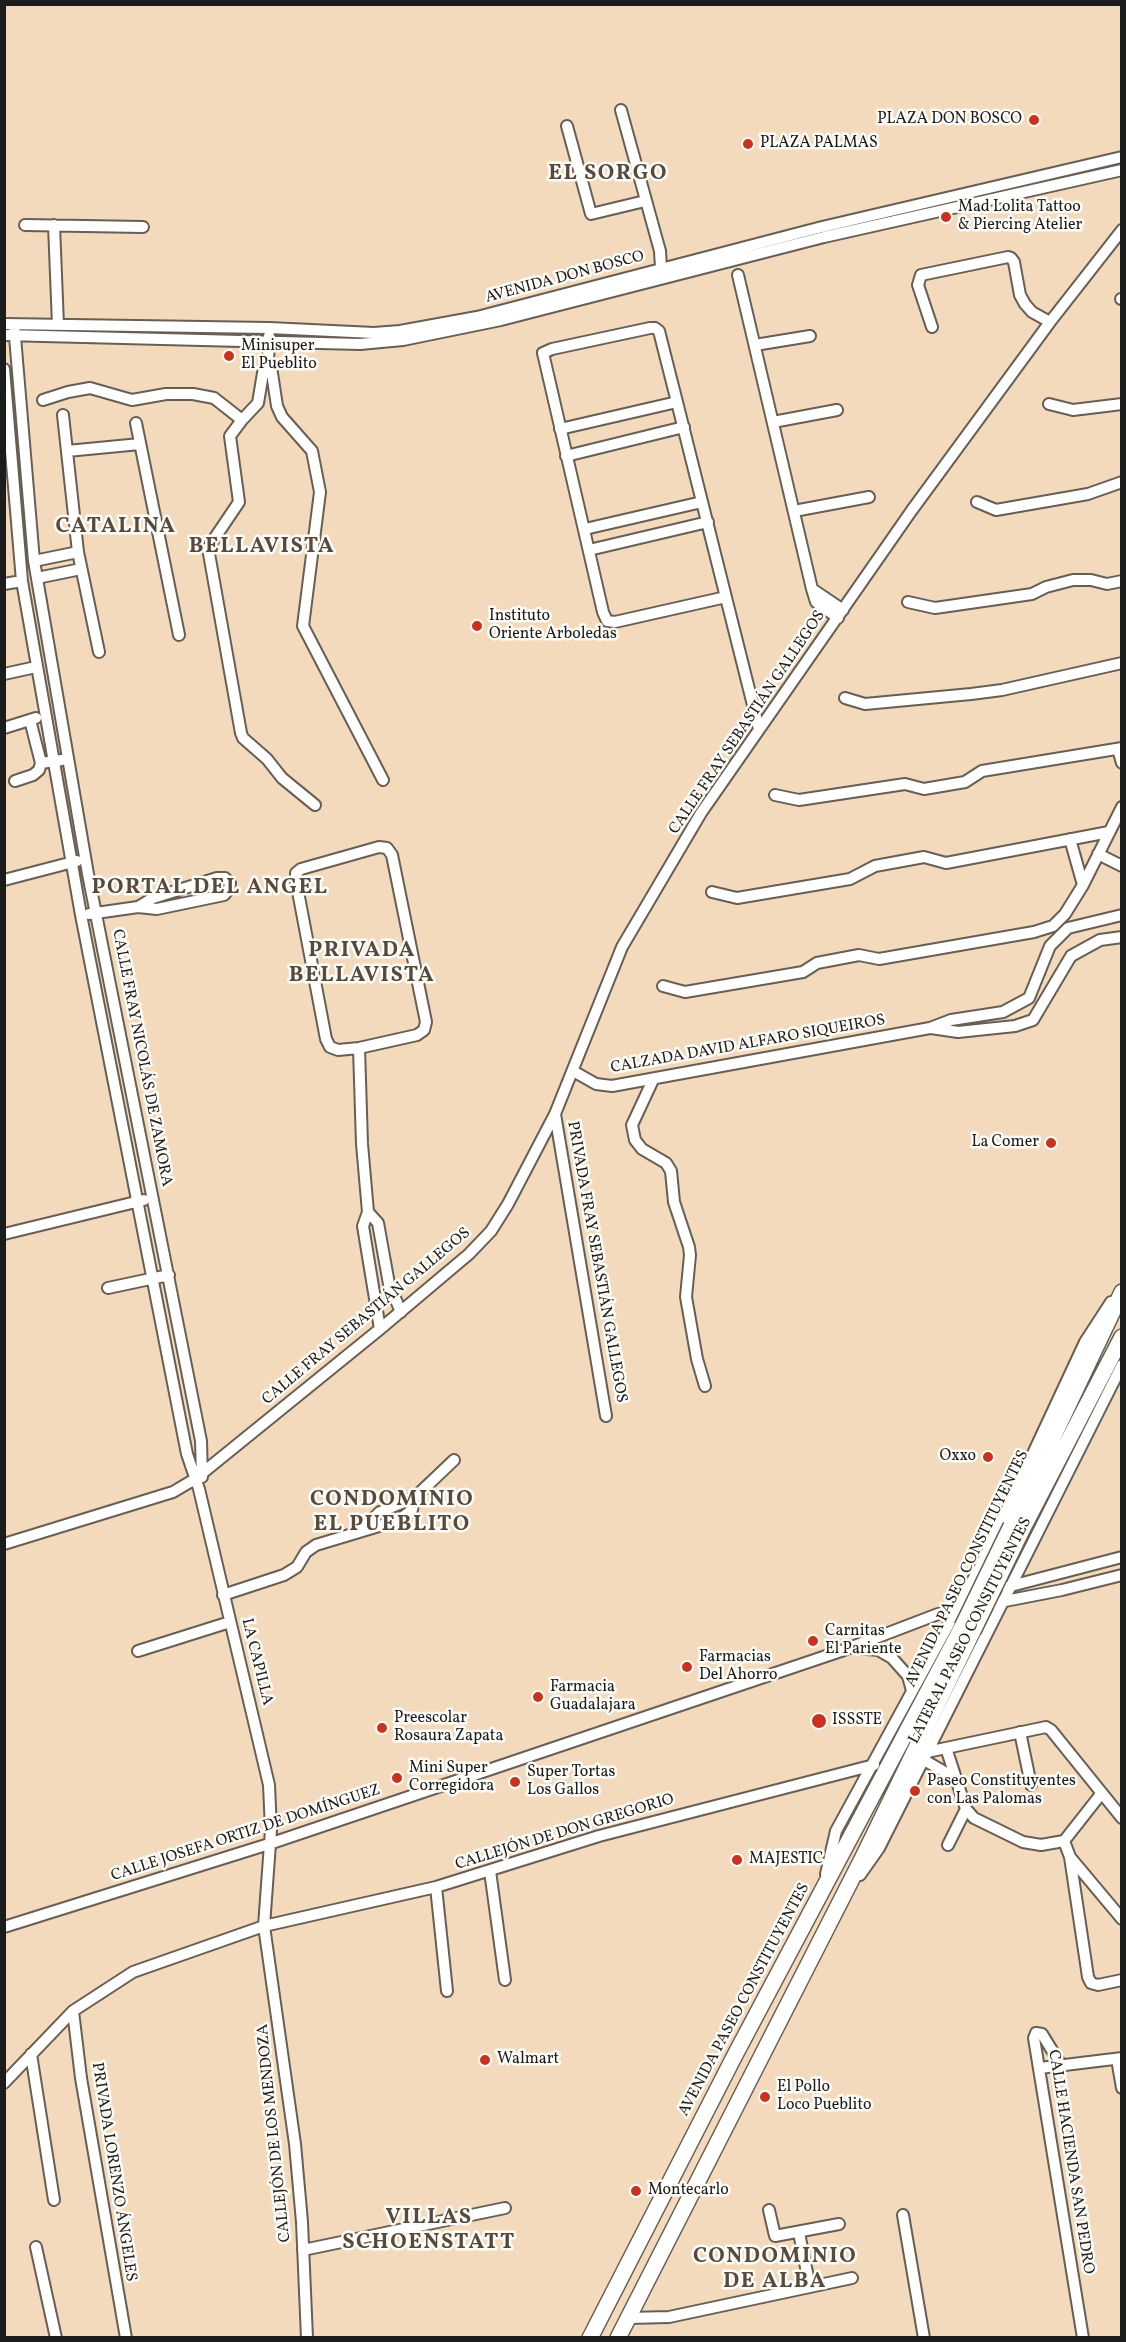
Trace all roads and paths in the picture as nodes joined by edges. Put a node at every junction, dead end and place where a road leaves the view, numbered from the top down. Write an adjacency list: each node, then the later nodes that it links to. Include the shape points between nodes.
1 (621, 110): 5 (street)
2 (567, 126): 5 (street, via 591,214)
3 (1122, 157): 10 (street, AVENIDA DON BOSCO)
4 (1122, 170): 12 (street, AVENIDA DON BOSCO)
5 (645, 201): 10 (street)
6 (26, 225): 7 (street)
7 (54, 225): 8 (street); 15 (street)
8 (143, 227)
9 (1122, 230): 14 (street, CALLE FRAY SEBASTIÁN GALLEGOS)
10 (661, 268): 12 (street, AVENIDA DON BOSCO)
11 (738, 275): 21 (street)
12 (500, 315): 13 (street, AVENIDA DON BOSCO)
13 (478, 321): 17 (street, AVENIDA DON BOSCO, via 374,333); 20 (street, AVENIDA DON BOSCO, via 403,340 368,344)
14 (1050, 322): 16 (street, via 1025,304 1014,261 1008,257 921,275 918,285); 57 (street, CALLE FRAY SEBASTIÁN GALLEGOS)
15 (58, 325): 17 (street, AVENIDA DON BOSCO); 18 (street, AVENIDA DON BOSCO)
16 (932, 327)
17 (269, 328): 20 (street)
18 (10, 330): 20 (street, AVENIDA DON BOSCO, via 82,338); 47 (street, CALLE FRAY NICOLÁS DE ZAMORA)
19 (810, 336): 21 (street)
20 (269, 341): 22 (street)
21 (755, 345): 31 (street)
22 (268, 364): 30 (street, via 258,403); 73 (street, via 279,411 310,447 320,492 303,626)
23 (4, 369): 50 (street, CALLE FRAY NICOLÁS DE ZAMORA)
24 (43, 400): 30 (street, via 90,388 132,400 193,394 214,398)
25 (677, 402): 33 (street); 34 (street); 34 (street, via 655,328 552,349 543,353 543,361)
26 (1049, 404): 27 (street, via 1073,410)
27 (1122, 404)
28 (837, 410): 31 (street)
29 (63, 415): 36 (street)
30 (242, 420): 76 (street, via 230,436 239,502 208,549 241,733 282,778)
31 (773, 422): 42 (street)
32 (136, 423): 35 (street)
33 (684, 427): 37 (street); 40 (street)
34 (560, 429): 37 (street)
35 (140, 444): 36 (street); 58 (street)
36 (67, 451): 46 (street)
37 (566, 456): 44 (street)
38 (1122, 482): 41 (street, via 1088,494 996,510)
39 (869, 497): 42 (street)
40 (702, 502): 43 (street); 44 (street)
41 (977, 502)
42 (794, 511): 57 (street, via 812,590)
43 (708, 522): 45 (street); 53 (street)
44 (585, 529): 45 (street)
45 (588, 550): 53 (street, via 608,621)
46 (78, 552): 47 (street); 48 (street)
47 (34, 561): 49 (street, CALLE FRAY NICOLÁS DE ZAMORA)
48 (81, 569): 49 (street); 59 (street)
49 (37, 578): 54 (street, CALLE FRAY NICOLÁS DE ZAMORA)
50 (22, 581): 52 (street); 55 (street, CALLE FRAY NICOLÁS DE ZAMORA)
51 (1122, 581): 56 (street, via 1107,584 1073,580 1032,594 935,608)
52 (4, 584)
53 (726, 597): 67 (street)
54 (41, 598): 55 (street); 69 (street, CALLE FRAY NICOLÁS DE ZAMORA)
55 (26, 602): 61 (street, CALLE FRAY NICOLÁS DE ZAMORA)
56 (908, 602)
57 (841, 614): 67 (street, CALLE FRAY SEBASTIÁN GALLEGOS)
58 (179, 635)
59 (99, 651)
60 (1122, 663): 63 (street, via 971,694 865,704)
61 (36, 667): 62 (street); 64 (street, CALLE FRAY NICOLÁS DE ZAMORA)
62 (4, 674)
63 (845, 698)
64 (46, 716): 65 (street); 70 (street, CALLE FRAY NICOLÁS DE ZAMORA)
65 (30, 720): 66 (street); 71 (street)
66 (4, 728)
67 (759, 729): 95 (street, CALLE FRAY SEBASTIÁN GALLEGOS, via 701,813 622,947)
68 (1120, 749): 72 (street); 75 (street, via 982,771 965,782 924,789 905,784 799,801)
69 (69, 758): 70 (street); 81 (street, CALLE FRAY NICOLÁS DE ZAMORA)
70 (55, 761): 71 (street); 82 (street, CALLE FRAY NICOLÁS DE ZAMORA)
71 (41, 763): 74 (street, via 33,775)
72 (1122, 763)
73 (383, 780)
74 (15, 781)
75 (775, 795)
76 (315, 805)
77 (1122, 807): 78 (street)
78 (1108, 832): 79 (street); 80 (street)
79 (1071, 839): 85 (street); 86 (street, via 946,863 924,857 875,866 850,879 737,898)
80 (1098, 854): 83 (street); 85 (street)
81 (86, 860): 82 (street); 88 (street, CALLE FRAY NICOLÁS DE ZAMORA)
82 (72, 862): 84 (street); 89 (street, CALLE FRAY NICOLÁS DE ZAMORA)
83 (1122, 866)
84 (4, 880)
85 (1083, 885): 92 (street, via 1053,926 1034,932 879,959 859,955 817,963 803,972 685,992)
86 (712, 892)
87 (138, 908): 87 (street, via 157,909 224,895 230,884 225,878 218,878 153,898); 88 (street)
88 (96, 913): 89 (street); 98 (street, CALLE FRAY NICOLÁS DE ZAMORA)
89 (81, 915): 99 (street, CALLE FRAY NICOLÁS DE ZAMORA)
90 (1122, 915): 93 (street, CALZADA DAVID ALFARO SIQUEIROS, via 1068,928 1050,946 1029,998 1003,1012 951,1020)
91 (1122, 937): 93 (street, CALZADA DAVID ALFARO SIQUEIROS, via 1100,940 1071,956 1034,1020 958,1032)
92 (663, 986)
93 (930, 1028): 96 (street, CALZADA DAVID ALFARO SIQUEIROS)
94 (359, 1048): 94 (street, via 417,1035 426,1022 392,855 387,848 379,847 296,873 326,1039 330,1047 338,1050); 100 (street)
95 (573, 1071): 96 (street, CALZADA DAVID ALFARO SIQUEIROS, via 596,1084 612,1086); 97 (street, CALLE FRAY SEBASTIÁN GALLEGOS)
96 (652, 1080): 111 (street, via 633,1125 635,1140 671,1171 674,1202 690,1255 686,1297)
97 (555, 1114): 107 (street, CALLE FRAY SEBASTIÁN GALLEGOS, via 491,1231); 112 (street, PRIVADA FRAY SEBASTIÁN GALLEGOS)
98 (154, 1198): 99 (street); 102 (street, CALLE FRAY NICOLÁS DE ZAMORA)
99 (137, 1202): 101 (street); 103 (street, CALLE FRAY NICOLÁS DE ZAMORA)
100 (368, 1212): 107 (street, via 378,1223 389,1284); 108 (street, via 363,1226)
101 (4, 1234)
102 (169, 1275): 103 (street); 114 (street, CALLE FRAY NICOLÁS DE ZAMORA, via 201,1441)
103 (153, 1279): 105 (street); 114 (street, CALLE FRAY NICOLÁS DE ZAMORA, via 187,1454)
104 (1122, 1286): 117 (street, LATERAL PASEO CONSITUYENTES, via 1085,1342)
105 (108, 1288)
106 (1122, 1292): 151 (highway, AVENIDA PASEO CONSTITUYENTES, bridge, via 962,1627)
107 (401, 1312): 108 (street, CALLE FRAY SEBASTIÁN GALLEGOS)
108 (380, 1329): 114 (street, CALLE FRAY SEBASTIÁN GALLEGOS)
109 (1122, 1337): 152 (highway, AVENIDA PASEO CONSTITUYENTES, bridge, via 1022,1530)
110 (1122, 1365): 118 (street, LATERAL PASEO CONSITUYENTES)
111 (705, 1386)
112 (606, 1416)
113 (454, 1460): 115 (street)
114 (199, 1481): 119 (street, CALLE FRAY SEBASTIÁN GALLEGOS); 127 (street, LA CAPILLA)
115 (414, 1497): 116 (street, via 380,1512); 116 (street, via 412,1510 399,1520)
116 (361, 1531): 127 (street, via 316,1545 297,1567 284,1575)
117 (997, 1532): 118 (street, via 1006,1545); 122 (street, LATERAL PASEO CONSITUYENTES)
118 (1033, 1541): 123 (street, LATERAL PASEO CONSITUYENTES)
119 (4, 1544)
120 (1122, 1557): 121 (street, CALLE JOSEFA ORTIZ DE DOMÍNGUEZ)
121 (1102, 1564): 125 (street, via 1098,1574); 126 (street, CALLE JOSEFA ORTIZ DE DOMÍNGUEZ)
122 (981, 1565): 123 (street, via 1004,1558); 128 (street, LATERAL PASEO CONSITUYENTES)
123 (1021, 1566): 126 (street, LATERAL PASEO CONSITUYENTES)
124 (1122, 1575): 125 (street, CALLE JOSEFA ORTIZ DE DOMÍNGUEZ)
125 (1101, 1581): 129 (street, CALLE JOSEFA ORTIZ DE DOMÍNGUEZ)
126 (1010, 1587): 128 (street, CALLE JOSEFA ORTIZ DE DOMÍNGUEZ); 129 (street, LATERAL PASEO CONSITUYENTES)
127 (223, 1595): 132 (street, LA CAPILLA)
128 (963, 1598): 130 (street, LATERAL PASEO CONSITUYENTES); 131 (street, CALLE JOSEFA ORTIZ DE DOMÍNGUEZ)
129 (1004, 1602): 130 (street, CALLE JOSEFA ORTIZ DE DOMÍNGUEZ); 138 (street, LATERAL PASEO CONSITUYENTES)
130 (956, 1611): 131 (street, CALLE JOSEFA ORTIZ DE DOMÍNGUEZ); 135 (street, LATERAL PASEO CONSITUYENTES)
131 (938, 1614): 133 (street, CALLE JOSEFA ORTIZ DE DOMÍNGUEZ)
132 (230, 1622): 134 (street); 146 (street, LA CAPILLA, via 268,1785)
133 (851, 1648): 135 (street, via 870,1648 892,1658 908,1676); 146 (street, CALLE JOSEFA ORTIZ DE DOMÍNGUEZ)
134 (138, 1651)
135 (912, 1691): 139 (street, LATERAL PASEO CONSITUYENTES)
136 (1020, 1732): 137 (street); 141 (street); 142 (street, via 1040,1727 1051,1730)
137 (946, 1748): 138 (street); 140 (street)
138 (926, 1756): 140 (street); 152 (street, LATERAL PASEO CONSITUYENTES, via 879,1848)
139 (874, 1765): 149 (street, CALLEJÓN DE DON GREGORIO, via 599,1836); 151 (street, LATERAL PASEO CONSITUYENTES, via 837,1832)
140 (955, 1778): 143 (street)
141 (1031, 1785)
142 (1101, 1794): 144 (street); 145 (street)
143 (966, 1809): 145 (street, via 974,1818 1023,1842 1041,1845); 147 (street)
144 (1122, 1818)
145 (1064, 1841): 148 (street)
146 (269, 1844): 154 (street, LA CAPILLA); 155 (street, CALLE JOSEFA ORTIZ DE DOMÍNGUEZ)
147 (948, 1845)
148 (1070, 1857): 153 (street); 157 (street, via 1088,1977 1091,1983 1098,1984)
149 (490, 1871): 150 (street, CALLEJÓN DE DON GREGORIO); 156 (street)
150 (436, 1887): 154 (street, CALLEJÓN DE DON GREGORIO); 158 (street)
151 (821, 1893): 180 (highway, AVENIDA PASEO CONSTITUYENTES)
152 (839, 1905): 176 (highway, AVENIDA PASEO CONSTITUYENTES)
153 (1122, 1919)
154 (264, 1926): 159 (street, CALLEJÓN DE DON GREGORIO, via 133,1972); 173 (street, CALLEJÓN DE LOS MENDOZA, via 295,2144)
155 (4, 1928)
156 (505, 1980)
157 (1122, 1980)
158 (447, 1991)
159 (73, 2011): 160 (street, CALLEJÓN DE DON GREGORIO); 178 (street, PRIVADA LORENZO ÁNGELES)
160 (31, 2055): 164 (street, CALLEJÓN DE DON GREGORIO); 166 (street)
161 (1119, 2059): 162 (street); 165 (street)
162 (1061, 2065): 163 (street); 163 (street, CALLE HACIENDA SAN PEDRO, via 1042,2034 1036,2033)
163 (1040, 2068): 183 (street, CALLE HACIENDA SAN PEDRO)
164 (4, 2083)
165 (1122, 2088)
166 (54, 2200)
167 (505, 2208): 173 (street)
168 (769, 2211): 171 (street, via 775,2236)
169 (903, 2215): 182 (street)
170 (839, 2224): 171 (street)
171 (799, 2233): 175 (street)
172 (36, 2247): 177 (street)
173 (303, 2250): 179 (street, CALLEJÓN DE LOS MENDOZA)
174 (852, 2278): 175 (street)
175 (810, 2287): 176 (street, via 669,2317)
176 (628, 2318): 181 (highway, AVENIDA PASEO CONSTITUYENTES)
177 (56, 2337)
178 (126, 2337)
179 (307, 2337)
180 (590, 2337)
181 (618, 2337)
182 (924, 2337)
183 (1083, 2337)

